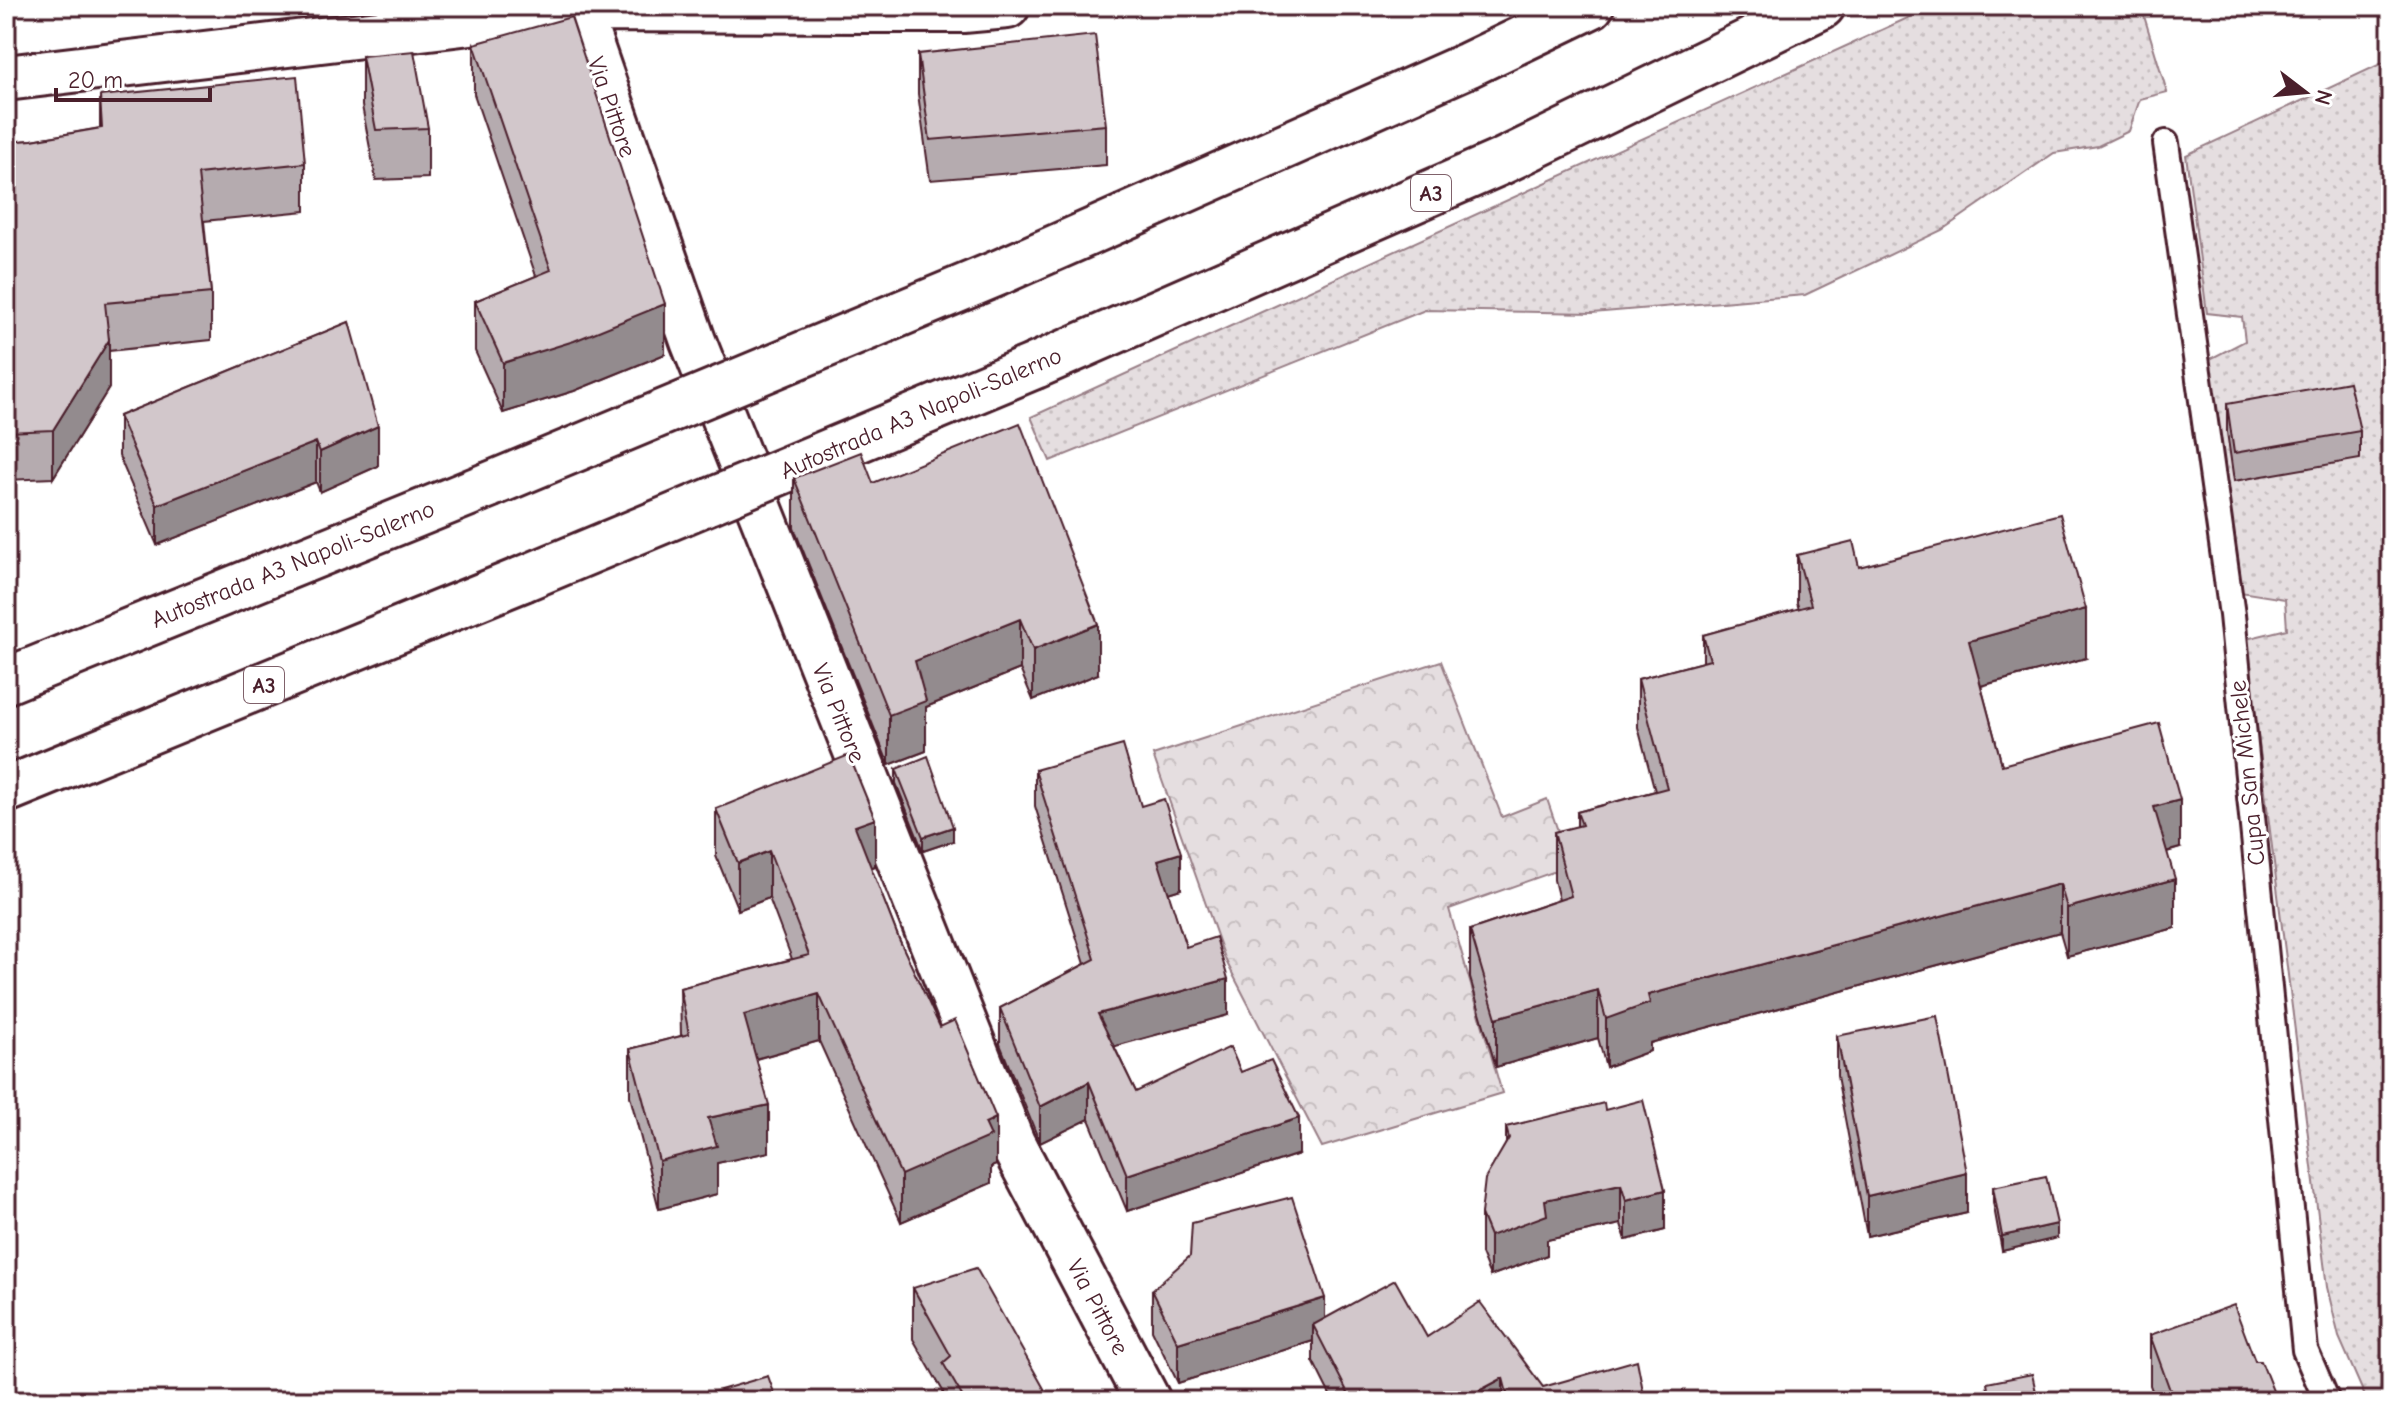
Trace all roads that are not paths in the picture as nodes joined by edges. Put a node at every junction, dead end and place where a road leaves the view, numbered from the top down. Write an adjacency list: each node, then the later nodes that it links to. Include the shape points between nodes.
1 (1007, 6): 4 (main road)
2 (1591, 6): 8 (main road, Autostrada A3 Napoli-Salerno, bridge, via 998,273)
3 (1822, 6): 9 (main road, Autostrada A3 Napoli-Salerno / A3, bridge, via 1501,162 1035,366)
4 (875, 7): 5 (main road)
5 (577, 8): 6 (main road); 10 (main road, Via Pittore, via 693,341 1012,1143)
6 (6, 78)
7 (2166, 143): 11 (lane, Cupa San Michele, via 2232,615 2305,1350)
8 (6, 681)
9 (6, 790)
10 (1148, 1401)
11 (2327, 1401)

